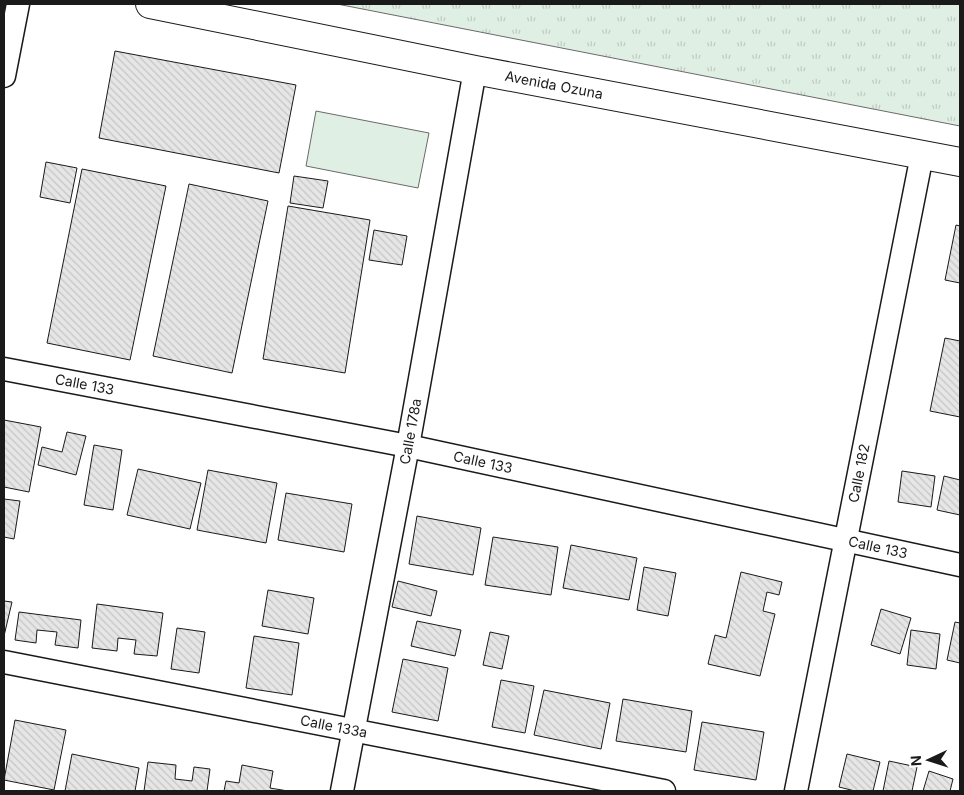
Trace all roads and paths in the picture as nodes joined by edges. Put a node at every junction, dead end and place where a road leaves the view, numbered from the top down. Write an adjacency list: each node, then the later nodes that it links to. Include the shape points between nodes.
1 (18, 4): 4 (street)
2 (150, 4): 3 (main road, Avenida Ozuna)
3 (475, 70): 5 (main road, Avenida Ozuna); 8 (street, Calle 178a)
4 (4, 76)
5 (922, 155): 6 (main road, Avenida Ozuna); 9 (street, Calle 182)
6 (960, 162)
7 (4, 369): 8 (street, Calle 133)
8 (408, 446): 9 (street, Calle 133); 12 (street, Calle 178a)
9 (844, 541): 10 (street, Calle 133); 15 (street, Calle 182)
10 (960, 565)
11 (4, 662): 12 (street, Calle 133a)
12 (354, 730): 13 (street, Calle 178a); 14 (street, Calle 133a)
13 (342, 791)
14 (664, 791)
15 (796, 791)

